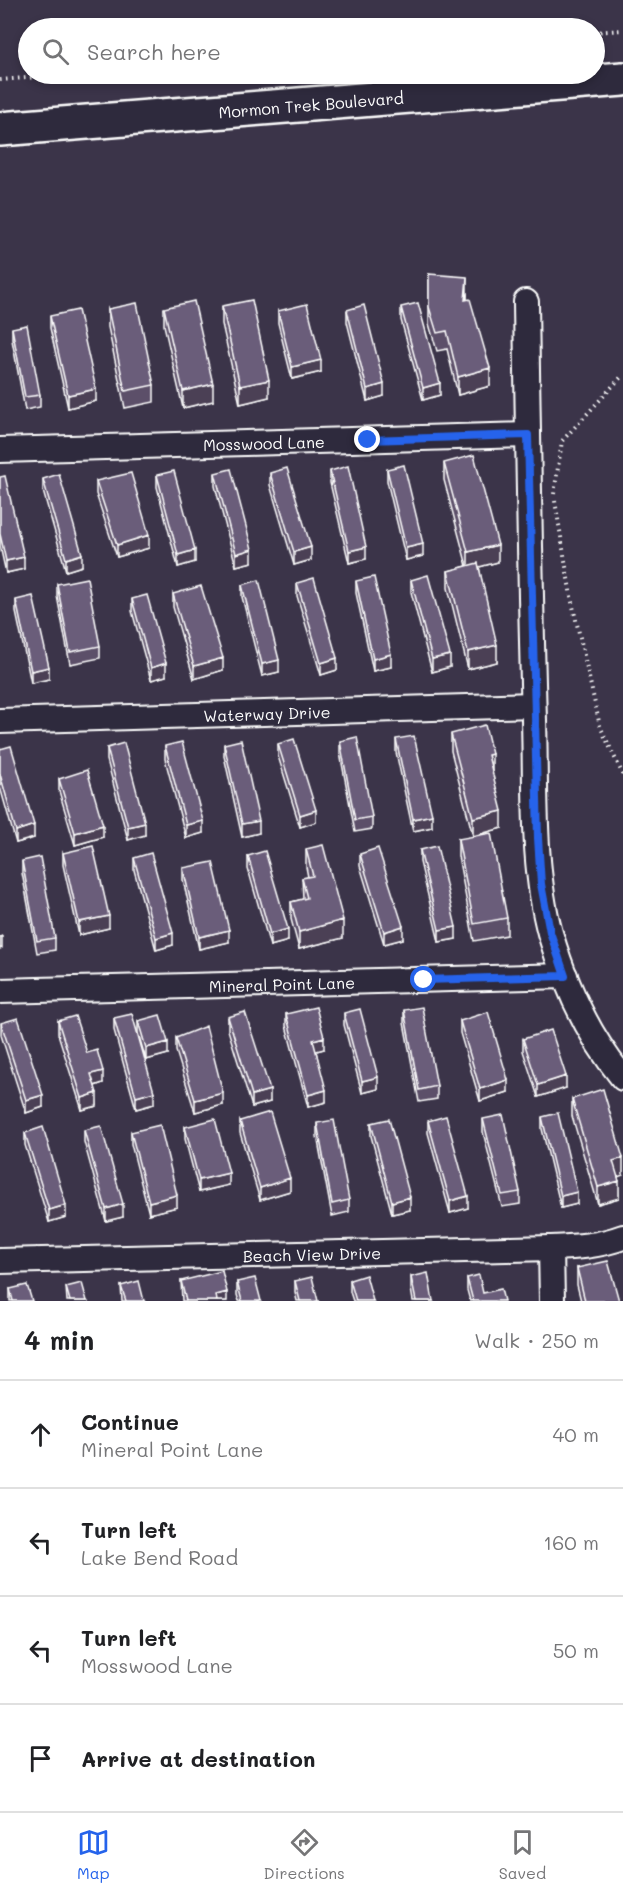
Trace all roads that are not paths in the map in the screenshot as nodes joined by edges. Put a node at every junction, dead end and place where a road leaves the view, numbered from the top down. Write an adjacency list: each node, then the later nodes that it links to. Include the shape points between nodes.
1 (623, 79): 2 (main road, Mormon Trek Boulevard)
2 (605, 80)
3 (561, 84): 4 (main road, Mormon Trek Boulevard)
4 (0, 129)
5 (526, 302): 6 (street)
6 (528, 435): 7 (street, Mosswood Lane); 8 (street)
7 (0, 450)
8 (533, 705): 9 (street, Waterway Drive); 10 (street, via 541,884 550,932)
9 (0, 722)
10 (565, 976): 11 (street, Mineral Point Lane); 12 (street, via 592,1032)
11 (0, 991)
12 (623, 1078)
13 (623, 1237): 14 (street, Beach View Drive, via 584,1246)
14 (551, 1248): 15 (street, Beach View Drive); 16 (street)
15 (0, 1261)
16 (552, 1301)

